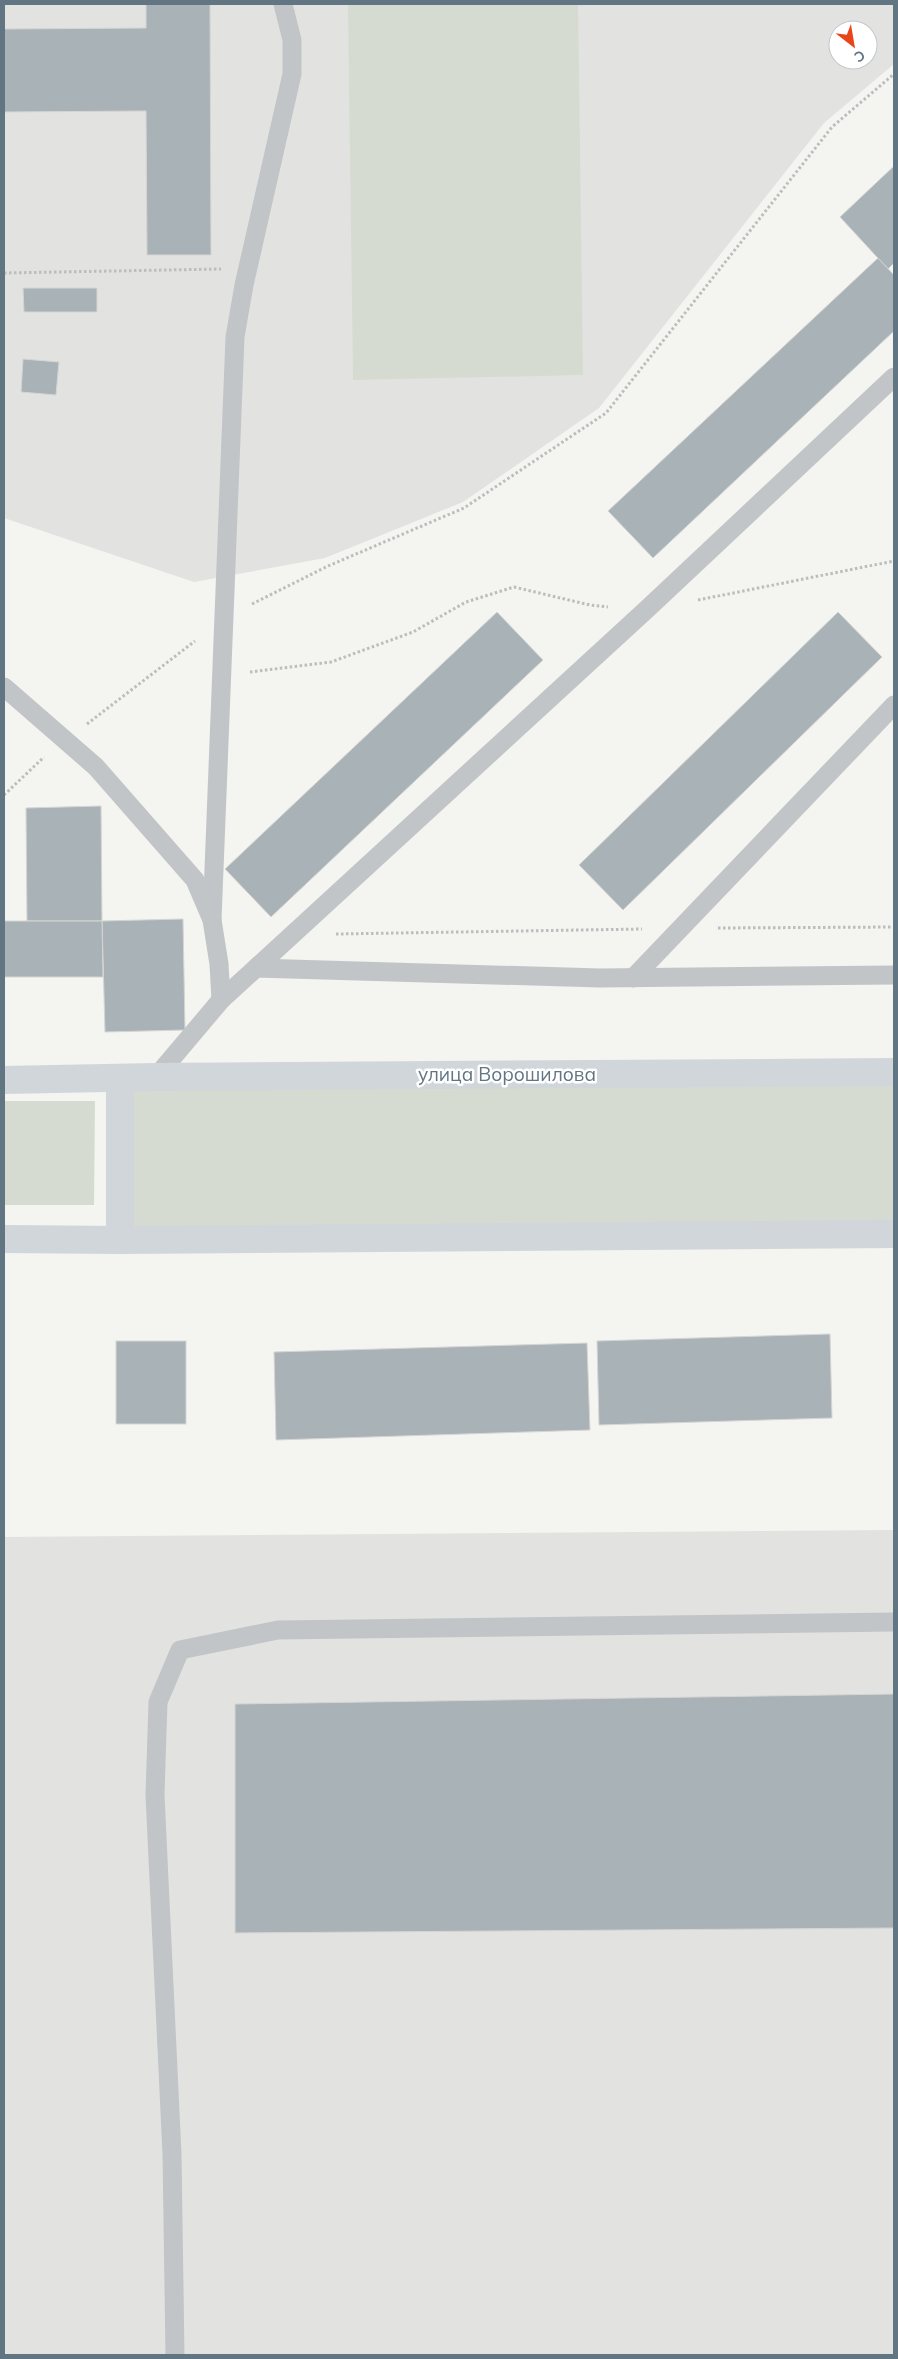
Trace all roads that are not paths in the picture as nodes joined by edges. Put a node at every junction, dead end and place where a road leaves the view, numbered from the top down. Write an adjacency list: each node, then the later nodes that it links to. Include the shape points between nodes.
1 (283, 4): 5 (lane, via 292,40 292,74 235,336)
2 (894, 377): 6 (lane)
3 (4, 687): 5 (lane, via 96,767 195,880)
4 (894, 705): 8 (lane)
5 (212, 920): 9 (lane)
6 (256, 968): 8 (lane); 9 (lane)
7 (894, 975): 8 (lane)
8 (633, 978)
9 (221, 1000): 11 (lane)
10 (894, 1072): 11 (main road, улица Ворошилова)
11 (156, 1077): 12 (main road, улица Ворошилова)
12 (120, 1078): 13 (main road, улица Ворошилова); 16 (main road)
13 (4, 1080)
14 (894, 1234): 16 (main road)
15 (4, 1239): 16 (main road)
16 (120, 1240)
17 (894, 1622): 18 (lane, via 278,1630 180,1650 158,1702 156,1795 172,2154)
18 (175, 2355)

